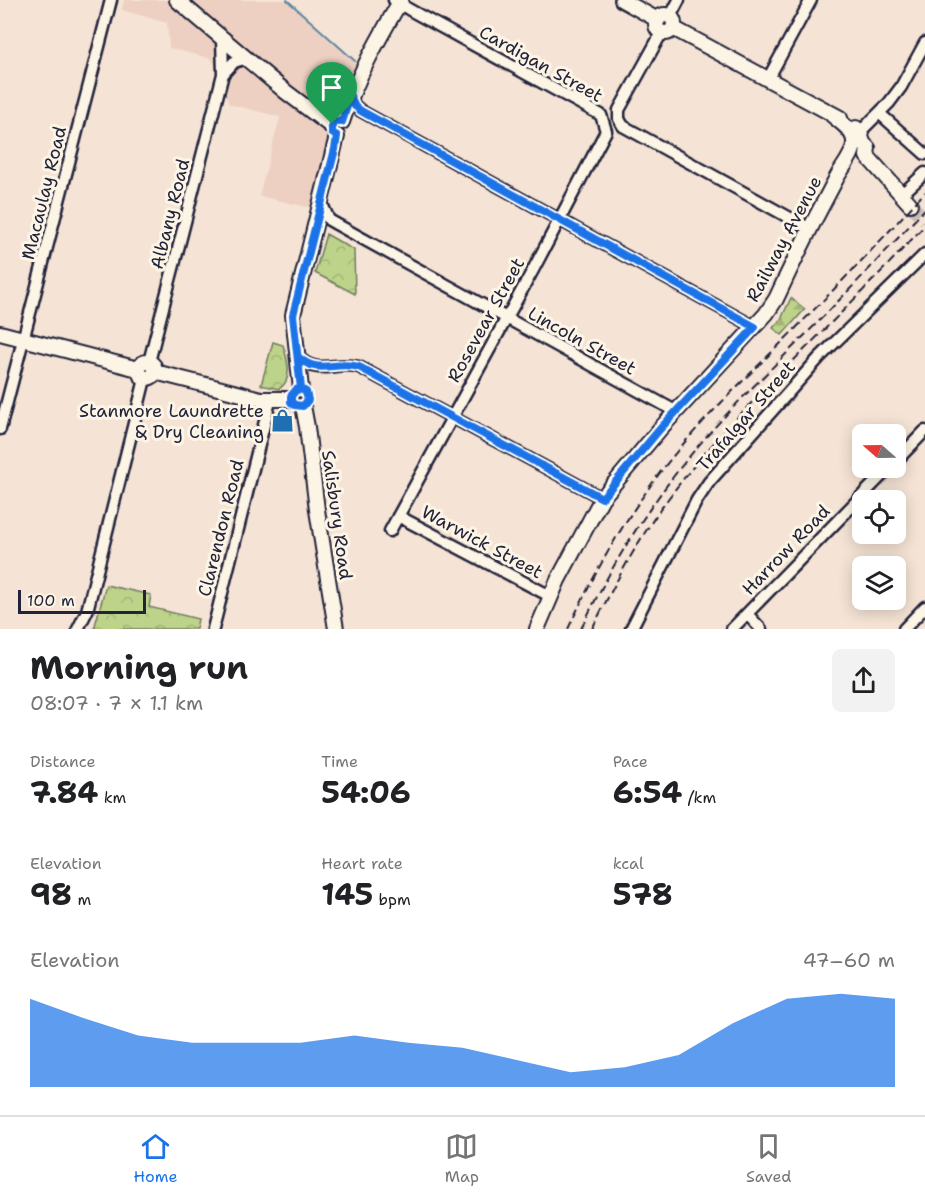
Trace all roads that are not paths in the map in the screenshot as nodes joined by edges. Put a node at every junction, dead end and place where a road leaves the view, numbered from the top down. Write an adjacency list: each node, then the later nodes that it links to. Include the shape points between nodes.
1 (111, 0): 28 (street, Macaulay Road)
2 (177, 0): 8 (main road)
3 (622, 0): 7 (main road)
4 (679, 0): 7 (street)
5 (811, 0): 12 (street)
6 (398, 1): 13 (main road, Salisbury Road); 15 (street, Cardigan Street, via 601,115)
7 (666, 24): 12 (main road); 23 (street, Cardigan Street, via 619,110 623,126)
8 (222, 38): 10 (main road); 11 (street, Albany Road)
9 (925, 43): 14 (street, via 901,87)
10 (247, 58): 11 (street, via 234,62); 16 (main road)
11 (223, 74): 30 (street, Albany Road)
12 (768, 79): 17 (main road, via 846,120)
13 (350, 96): 16 (main road, Salisbury Road); 22 (street, via 361,111)
14 (879, 113): 17 (street); 18 (street)
15 (605, 124): 22 (street, Rosevear Street, via 605,134)
16 (337, 128): 21 (main road, Salisbury Road)
17 (860, 146): 20 (main road); 23 (main road, Railway Avenue, via 837,176)
18 (925, 154)
19 (925, 173): 20 (street)
20 (905, 200)
21 (322, 204): 25 (street, Lincoln Street, via 329,220); 29 (main road, Salisbury Road, via 293,315)
22 (559, 220): 25 (street, Rosevear Street); 26 (street)
23 (810, 229): 26 (main road, Railway Avenue, via 776,299)
24 (925, 254): 49 (street, Trafalgar Street, via 819,358 709,482)
25 (506, 318): 33 (street, Lincoln Street); 34 (street, Rosevear Street)
26 (755, 327): 33 (main road, Railway Avenue)
27 (0, 333): 28 (main road)
28 (24, 339): 30 (main road); 35 (street, Macaulay Road)
29 (298, 357): 31 (main road, Salisbury Road); 34 (street, via 319,368 349,364 359,367)
30 (147, 371): 32 (main road); 45 (street, Albany Road, via 87,611)
31 (298, 398): 32 (main road); 47 (main road, Salisbury Road)
32 (270, 401): 46 (street, Clarendon Road)
33 (677, 412): 39 (main road, Railway Avenue)
34 (452, 417): 39 (street); 40 (street, Rosevear Street)
35 (0, 429)
36 (925, 431): 37 (street)
37 (906, 451)
38 (879, 478): 44 (street, Harrow Road)
39 (602, 498): 42 (main road, Railway Avenue)
40 (398, 516): 41 (street, Rosevear Street); 42 (street, Warwick Street)
41 (390, 531)
42 (550, 596): 48 (main road, Railway Avenue)
43 (925, 607): 52 (street)
44 (747, 614): 50 (street, Harrow Road); 51 (street)
45 (78, 629)
46 (213, 629)
47 (336, 629)
48 (537, 629)
49 (631, 629)
50 (732, 629)
51 (761, 629)
52 (904, 629)

